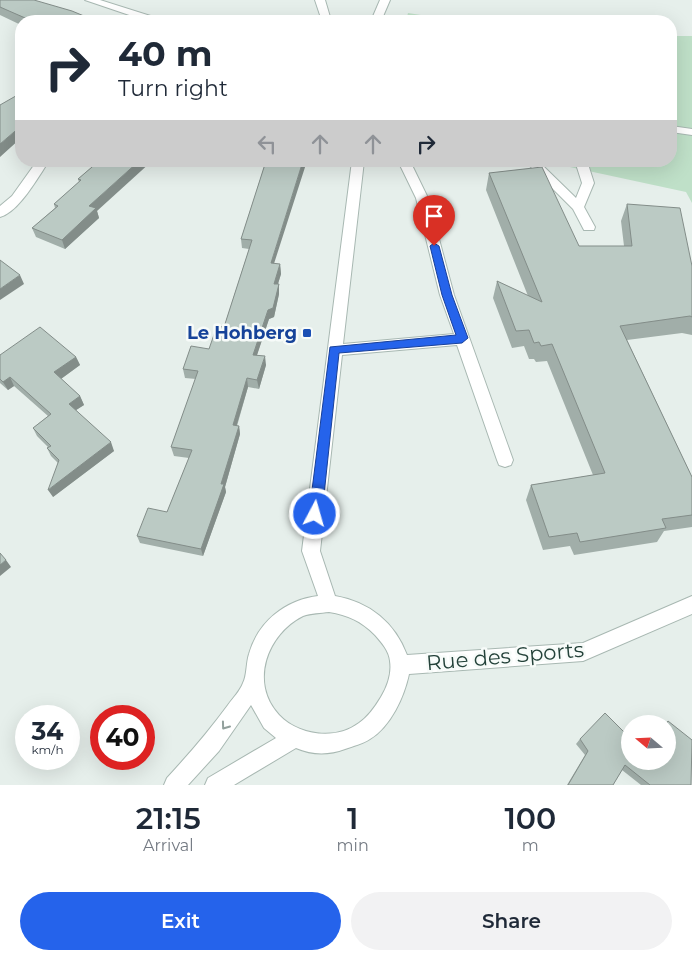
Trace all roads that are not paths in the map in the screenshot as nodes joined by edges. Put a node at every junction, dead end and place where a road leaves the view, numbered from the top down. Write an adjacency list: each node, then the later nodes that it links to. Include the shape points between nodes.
1 (90, 0): 4 (street)
2 (320, 0): 5 (street)
3 (385, 0): 6 (street)
4 (137, 15)
5 (323, 15)
6 (379, 15)
7 (677, 130): 8 (street)
8 (692, 132)
9 (40, 167): 15 (street, via 16,199)
10 (357, 167): 18 (street)
11 (407, 167): 17 (street, via 422,198 447,295)
12 (537, 167): 14 (street)
13 (583, 167): 14 (street, via 588,182)
14 (578, 207): 16 (street)
15 (0, 213)
16 (589, 227)
17 (462, 338): 18 (street); 19 (street)
18 (334, 350): 20 (street, via 311,551)
19 (505, 460)
20 (329, 603): 22 (street, via 347,606 369,616 392,641); 23 (street, via 300,608 279,621 265,637 255,661)
21 (692, 606): 22 (street, Rue des Sports, via 583,652)
22 (400, 665): 24 (street, via 386,709 365,731 340,742 319,745)
23 (253, 686): 24 (street, via 274,725); 25 (street, one-way to 25, via 212,744)
24 (293, 739): 26 (street)
25 (174, 785)
26 (215, 785)

